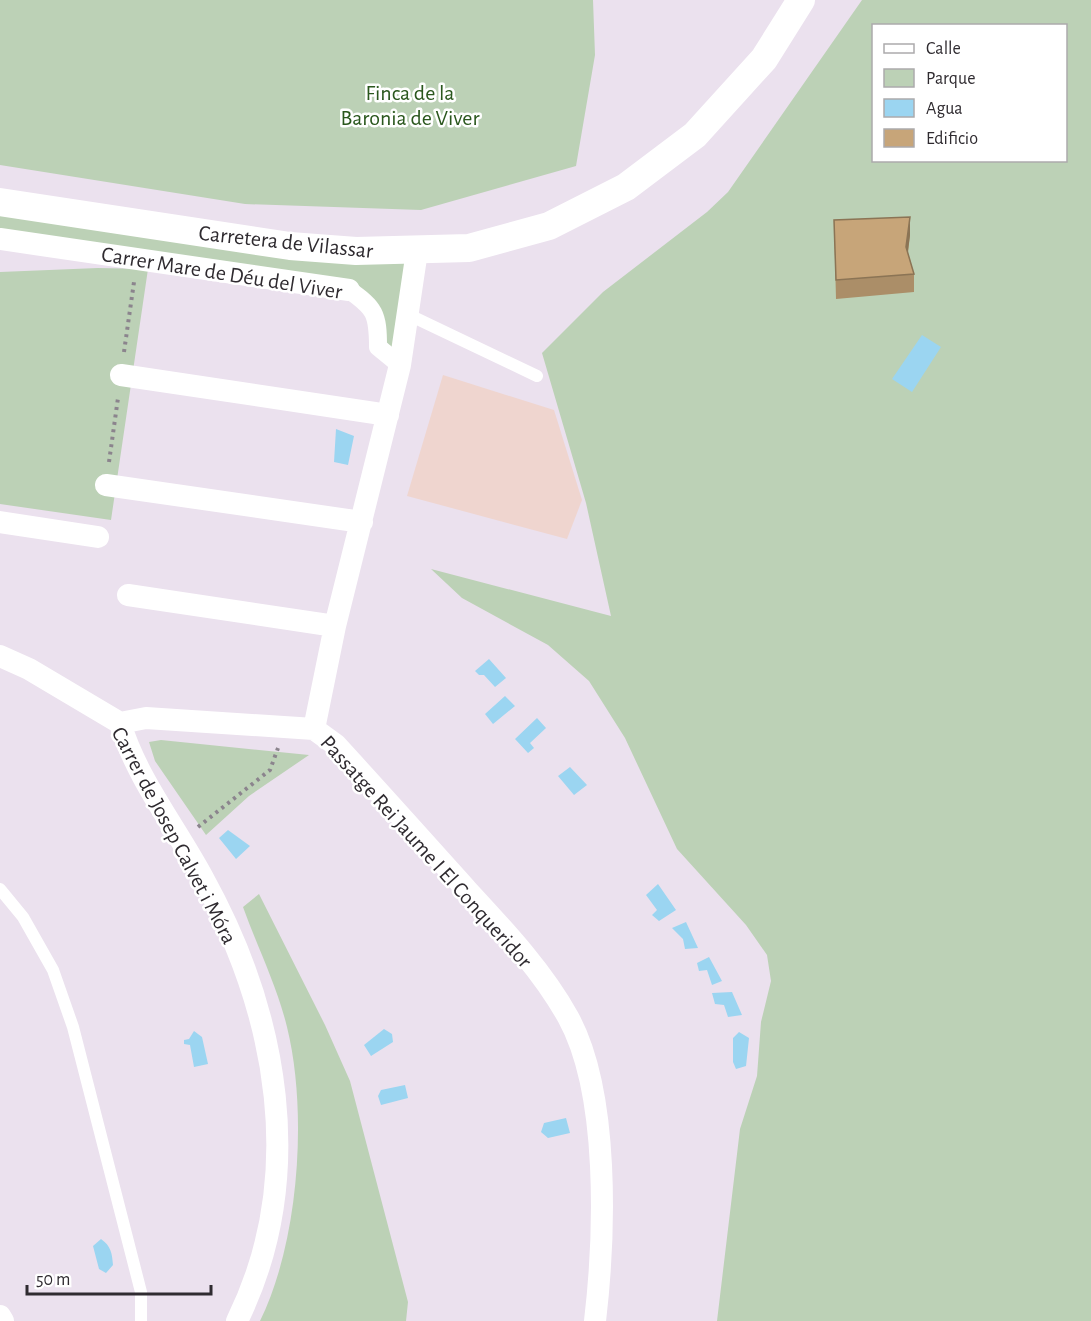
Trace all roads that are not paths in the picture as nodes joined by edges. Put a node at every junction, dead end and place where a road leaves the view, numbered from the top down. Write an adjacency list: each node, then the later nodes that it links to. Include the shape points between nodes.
1 (801, 0): 4 (street, Carretera de Vilassar, via 764,59 695,135 626,188 549,226 469,248)
2 (0, 202): 4 (street, Carretera de Vilassar, via 290,246)
3 (0, 238): 5 (street, Carrer Mare de Déu del Viver)
4 (417, 251): 6 (street)
5 (349, 290): 7 (street, Carrer Mare de Déu del Viver, via 370,305 378,327 378,347)
6 (407, 314): 7 (street); 9 (lane)
7 (400, 365): 10 (street)
8 (121, 375): 10 (street)
9 (537, 376)
10 (388, 415): 13 (street)
11 (106, 485): 13 (street)
12 (0, 522): 14 (street)
13 (362, 522): 16 (street)
14 (98, 537)
15 (128, 595): 16 (street)
16 (335, 626): 19 (street)
17 (0, 656): 18 (street, Carrer de Josep Calvet i Móra)
18 (120, 723): 19 (street, via 146,718); 24 (street, Carrer de Josep Calvet i Móra, via 130,754 232,937 265,1027 276,1099 279,1161 260,1264)
19 (314, 729): 25 (street, Passatge Rei Jaume I El Conqueridor, via 336,745 521,949 569,1018 584,1057 597,1122 602,1200)
20 (0, 889): 23 (lane, via 23,917 53,970 73,1028 141,1292)
21 (0, 1316): 22 (street)
22 (3, 1321)
23 (141, 1321)
24 (237, 1321)
25 (595, 1321)

